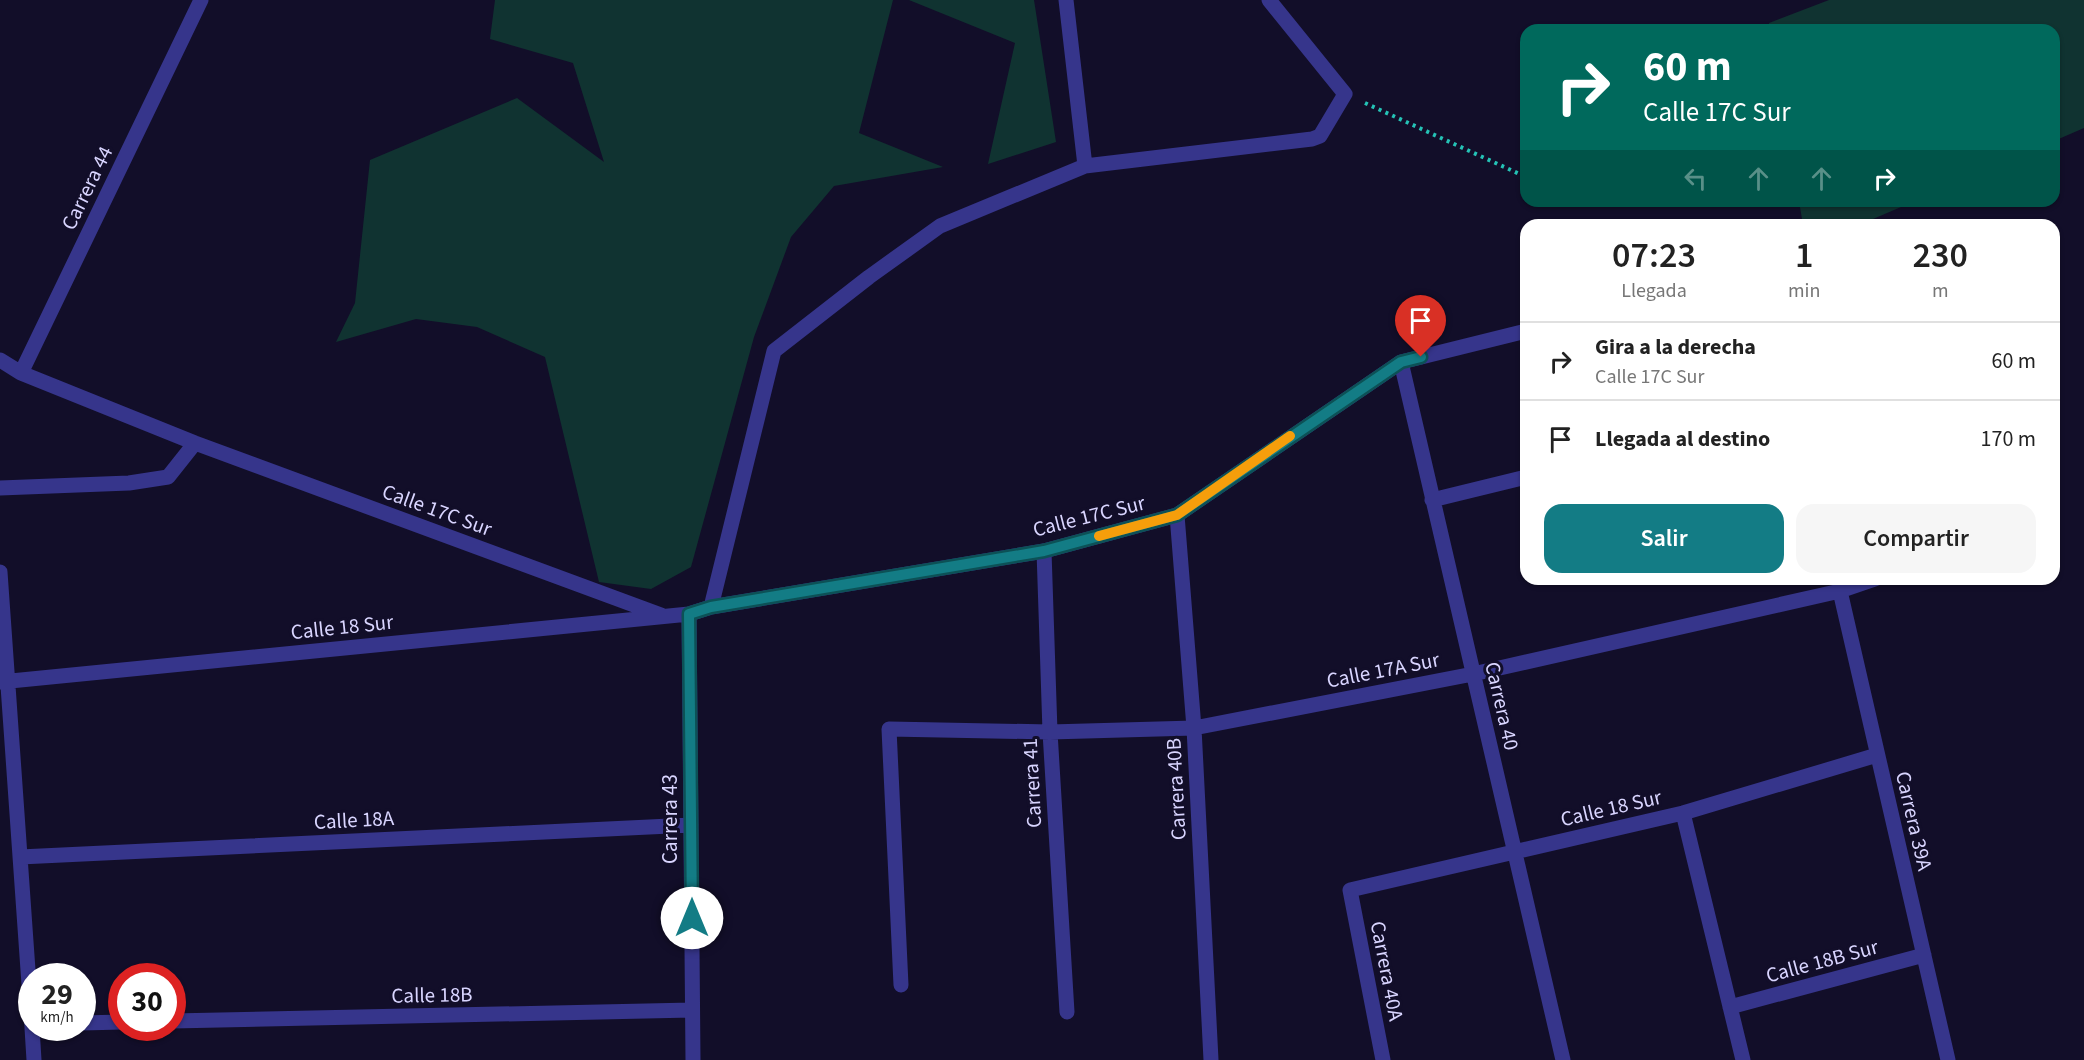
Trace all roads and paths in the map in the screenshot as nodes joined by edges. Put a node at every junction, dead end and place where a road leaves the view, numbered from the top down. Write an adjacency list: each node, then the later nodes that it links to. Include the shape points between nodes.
1 (201, 0): 10 (street, Carrera 44)
2 (1066, 0): 5 (street)
3 (1269, 0): 4 (street)
4 (1346, 94): 5 (street, via 1320,136 1312,139); 6 (path)
5 (1084, 166): 20 (street, via 940,226 774,351)
6 (1520, 174)
7 (1520, 332): 9 (street, Calle 17C Sur)
8 (0, 360): 10 (street)
9 (1401, 362): 14 (street, Carrera 40); 15 (street, Calle 17C Sur)
10 (21, 373): 11 (street, Calle 17C Sur)
11 (195, 443): 13 (street, via 168,477 129,483); 22 (street, Calle 17C Sur)
12 (1520, 478): 14 (street)
13 (0, 488)
14 (1432, 500): 23 (street, Carrera 40)
15 (1177, 515): 16 (street, Calle 17C Sur); 25 (street, Carrera 40B)
16 (1044, 551): 20 (street, Calle 17C Sur); 26 (street, Carrera 41)
17 (0, 572): 24 (street)
18 (1858, 585): 19 (street, Calle 17A Sur)
19 (1840, 591): 23 (street, Calle 17A Sur); 27 (street, Carrera 39A)
20 (711, 607): 21 (street, Calle 17C Sur)
21 (689, 614): 22 (street, Calle 18 Sur); 29 (street, Carrera 43)
22 (664, 616): 24 (street, Calle 18 Sur)
23 (1473, 674): 25 (street, Calle 17A Sur); 30 (street, Carrera 40)
24 (4, 681): 31 (street)
25 (1194, 728): 26 (street, Calle 17A Sur); 43 (street, Carrera 40B)
26 (1050, 732): 35 (street, Calle 17A Sur, via 889,729); 38 (street, Carrera 41)
27 (1877, 755): 28 (street, Calle 18 Sur); 33 (street, Carrera 39A)
28 (1683, 813): 30 (street, Calle 18 Sur); 36 (street)
29 (691, 825): 31 (street, Calle 18A); 37 (street, Carrera 43)
30 (1515, 852): 32 (street, Calle 18 Sur); 45 (street, Carrera 40)
31 (20, 857): 34 (street)
32 (1350, 890): 44 (street, Carrera 40A)
33 (1924, 955): 36 (street, Calle 18B Sur); 47 (street, Carrera 39A)
34 (27, 963)
35 (901, 985)
36 (1730, 1007): 46 (street)
37 (692, 1010): 39 (street, Calle 18B); 42 (street, Carrera 43)
38 (1067, 1012)
39 (186, 1021)
40 (32, 1041): 41 (street)
41 (34, 1060)
42 (693, 1060)
43 (1211, 1060)
44 (1383, 1060)
45 (1563, 1060)
46 (1743, 1060)
47 (1948, 1060)

